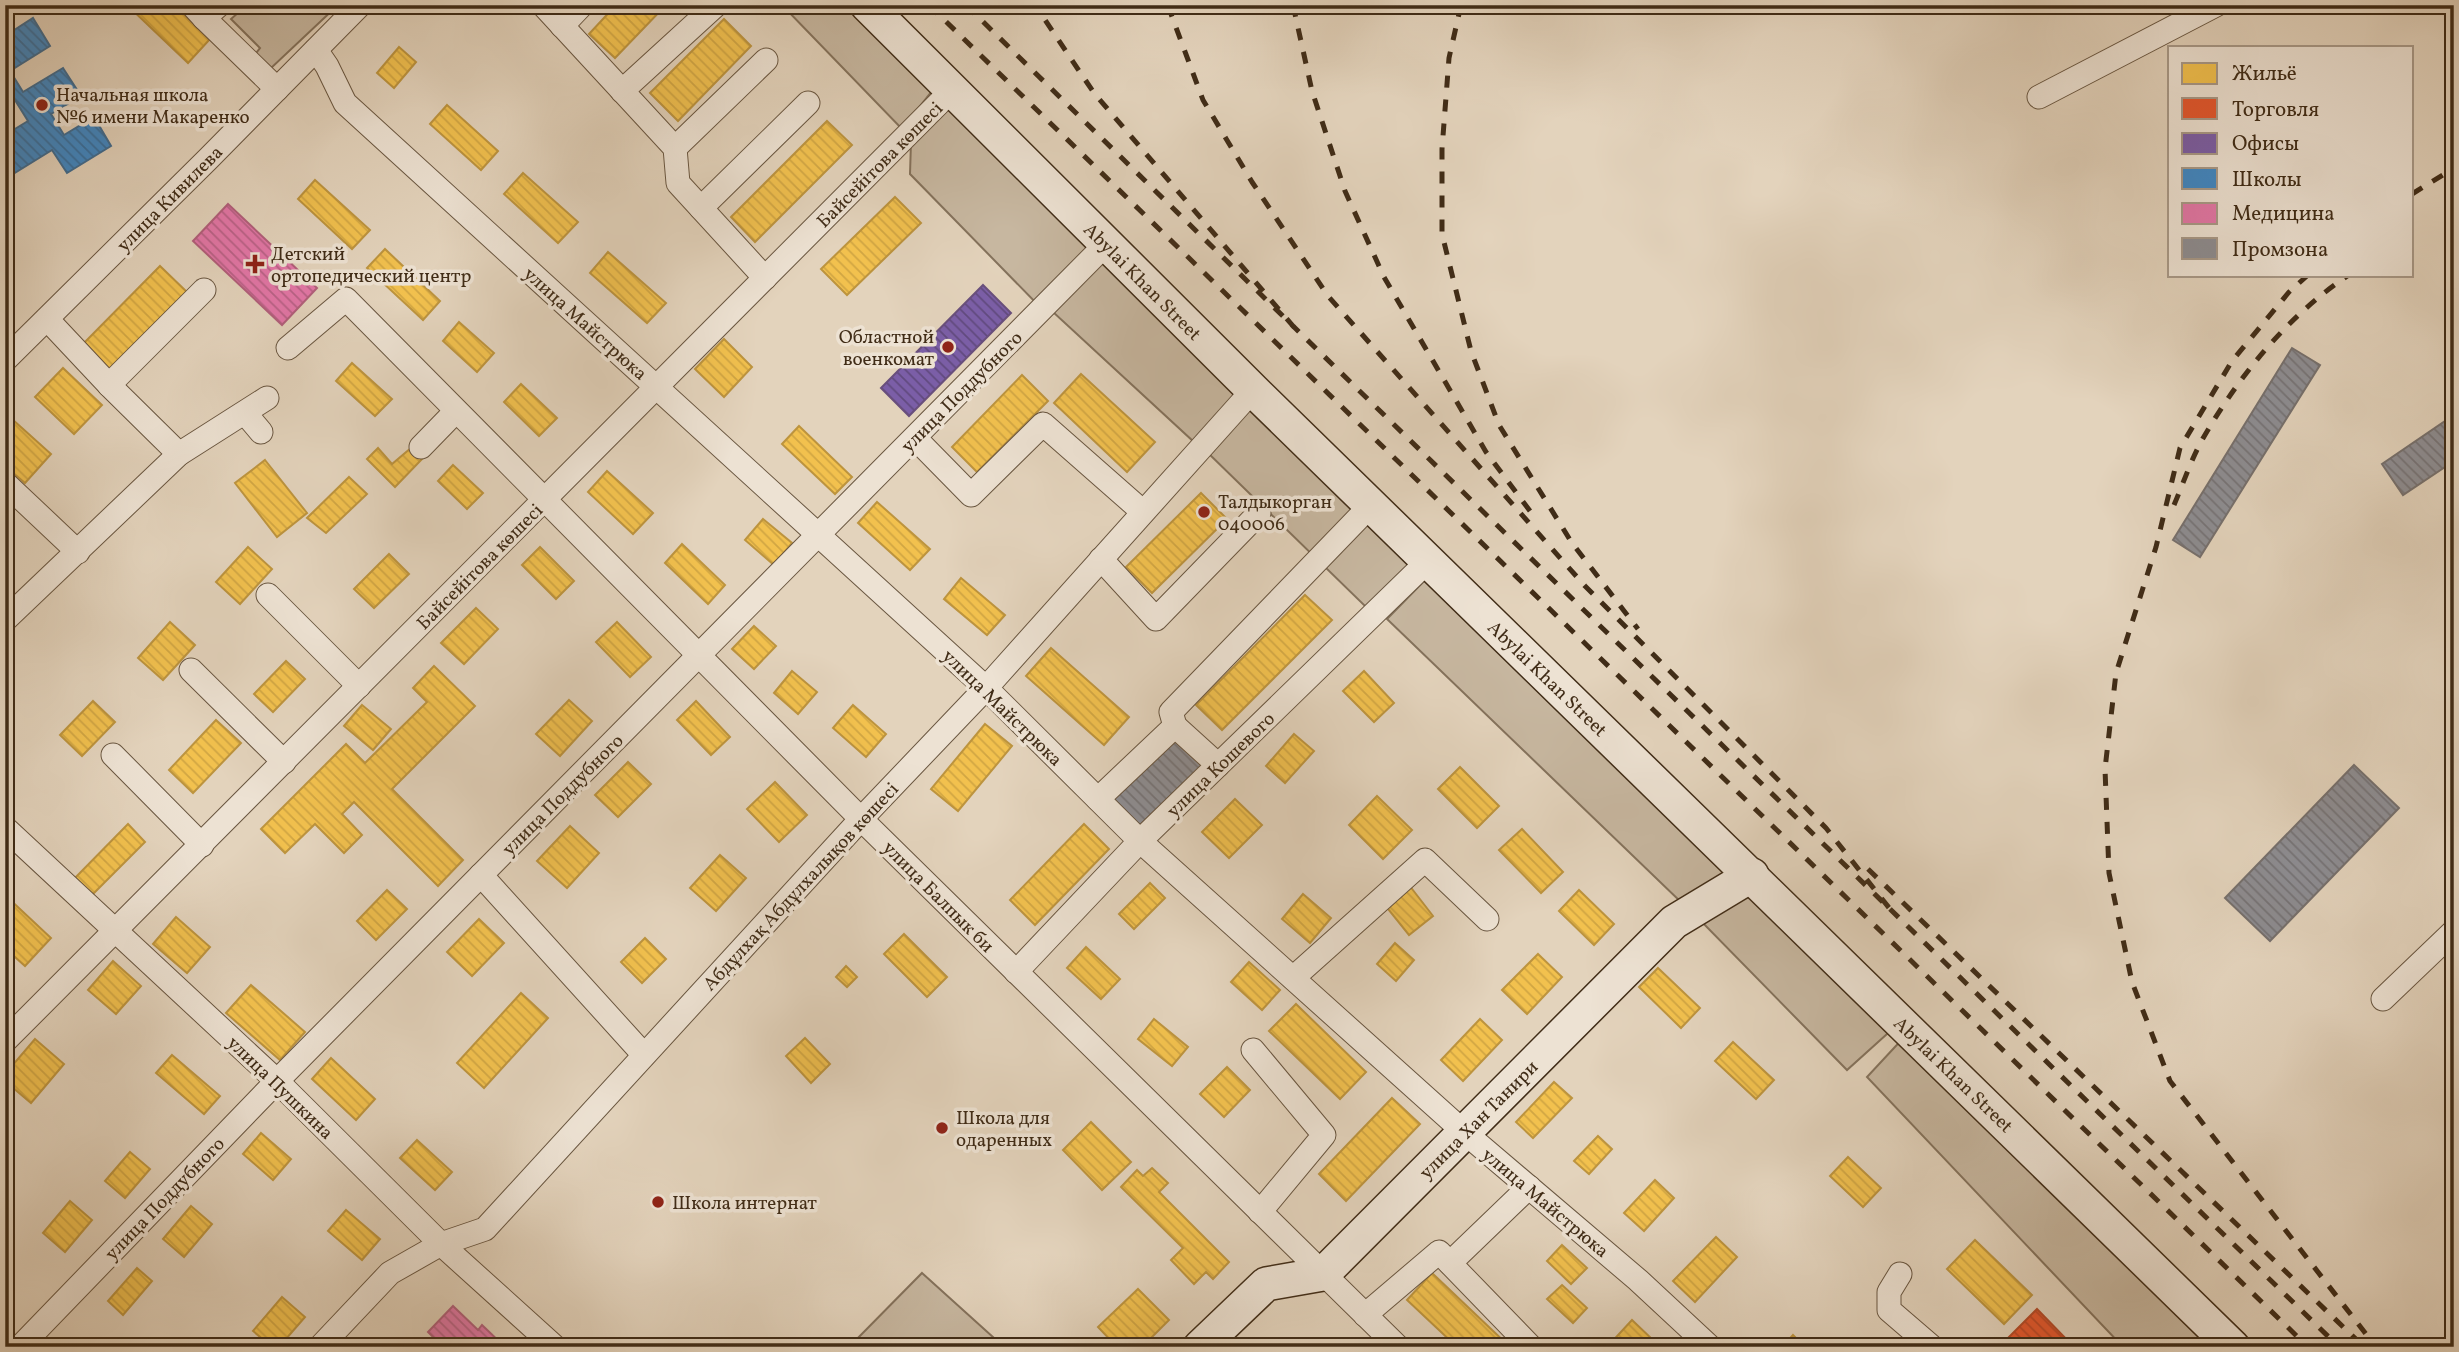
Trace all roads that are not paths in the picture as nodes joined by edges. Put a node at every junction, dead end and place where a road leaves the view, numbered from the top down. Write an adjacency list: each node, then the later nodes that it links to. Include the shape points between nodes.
1 (360, 5): 9 (street, улица Кивилева)
2 (543, 5): 8 (street)
3 (582, 5): 8 (street)
4 (716, 5): 13 (street)
5 (867, 5): 12 (main road, Abylai Khan Street)
6 (2216, 5): 14 (street)
7 (205, 10): 11 (street)
8 (562, 26): 13 (street)
9 (316, 50): 11 (street, улица Кивилева); 25 (street, улица Майстрюка, via 345,103)
10 (766, 60): 16 (street)
11 (277, 89): 21 (street, улица Кивилева)
12 (952, 90): 18 (main road, Abylai Khan Street); 19 (street, Байсейітова көшесі)
13 (622, 91): 16 (street)
14 (2039, 97)
15 (808, 103): 17 (street)
16 (675, 148): 17 (street, via 678,183)
17 (701, 208): 19 (street)
18 (1106, 244): 26 (main road, Abylai Khan Street); 31 (street, улица Поддубного)
19 (765, 278): 25 (street, Байсейітова көшесі)
20 (204, 290): 24 (street)
21 (47, 319): 23 (street, улица Кивилева); 24 (street)
22 (288, 348): 28 (street, улица Балпык би, via 346,299)
23 (5, 360)
24 (109, 385): 33 (street)
25 (657, 387): 35 (street, Байсейітова көшесі); 39 (street, улица Майстрюка)
26 (1253, 390): 36 (main road, Abylai Khan Street); 37 (street, Абдұлхақ Абдұлхалықов көшесі)
27 (267, 398): 29 (street)
28 (456, 411): 32 (street); 35 (street, улица Балпык би)
29 (245, 413): 30 (street); 33 (street)
30 (261, 432)
31 (915, 438): 37 (street, via 971,495 1043,424); 39 (street, улица Поддубного)
32 (421, 447)
33 (180, 454): 40 (street)
34 (5, 483): 40 (street)
35 (544, 500): 45 (street, улица Балпык би); 47 (street, Байсейітова көшесі)
36 (1371, 505): 42 (main road, Abylai Khan Street); 49 (street, via 1171,712)
37 (1143, 512): 41 (street, Абдұлхақ Абдұлхалықов көшесі)
38 (1259, 513): 41 (street, via 1156,619)
39 (819, 536): 45 (street, улица Поддубного); 48 (street, улица Майстрюка)
40 (78, 552): 44 (street)
41 (1101, 559): 48 (street, Абдұлхақ Абдұлхалықов көшесі)
42 (1428, 561): 52 (street, улица Кошевого); 59 (main road, Abylai Khan Street)
43 (268, 595): 47 (street)
44 (10, 606)
45 (699, 656): 54 (street, улица Балпык би); 58 (street, улица Поддубного)
46 (191, 670): 51 (street)
47 (359, 686): 51 (street, Байсейітова көшесі)
48 (986, 688): 53 (street, улица Майстрюка); 54 (street, Абдұлхақ Абдұлхалықов көшесі)
49 (1175, 726): 52 (street); 53 (street)
50 (113, 755): 57 (street)
51 (284, 762): 57 (street, Байсейітова көшесі)
52 (1218, 765): 56 (street, улица Кошевого)
53 (1098, 799): 56 (street, улица Майстрюка)
54 (860, 819): 63 (street, улица Балпык би); 68 (street, Абдұлхақ Абдұлхалықов көшесі)
55 (5, 828): 61 (street, улица Пушкина)
56 (1140, 841): 63 (street, улица Кошевого); 64 (street, улица Майстрюка)
57 (202, 845): 61 (street, Байсейітова көшесі)
58 (481, 875): 68 (street); 69 (street, улица Поддубного)
59 (1752, 876): 70 (main road, улица Хан Танири, via 1675,922); 86 (main road, Abylai Khan Street)
60 (1487, 919): 64 (street, via 1425,860)
61 (116, 931): 66 (street, Байсейітова көшесі); 69 (street, улица Пушкина)
62 (2454, 931): 65 (street)
63 (1016, 972): 72 (street, улица Балпык би)
64 (1293, 978): 70 (street, улица Майстрюка)
65 (2383, 999)
66 (5, 1041)
67 (1253, 1050): 72 (street, via 1324,1135)
68 (644, 1055): 73 (street, Абдұлхақ Абдұлхалықов көшесі, via 485,1229)
69 (276, 1081): 73 (street, улица Пушкина); 78 (street, улица Поддубного)
70 (1464, 1132): 71 (street, улица Майстрюка); 75 (main road, улица Хан Танири)
71 (1529, 1187): 74 (street); 84 (street, улица Майстрюка)
72 (1260, 1212): 75 (street, улица Балпык би)
73 (441, 1244): 79 (street, Абдұлхақ Абдұлхалықов көшесі, via 390,1273); 80 (street, улица Пушкина)
74 (1450, 1263): 77 (street, via 1439,1252); 83 (street)
75 (1323, 1274): 77 (street, улица Балпык би); 81 (main road, via 1266,1284)
76 (1900, 1274): 85 (street, via 1889,1292 1889,1310)
77 (1365, 1315): 82 (street, улица Балпык би)
78 (20, 1347)
79 (320, 1347)
80 (555, 1347)
81 (1200, 1347)
82 (1398, 1347)
83 (1531, 1347)
84 (1710, 1347)
85 (1931, 1347)
86 (2233, 1347)

